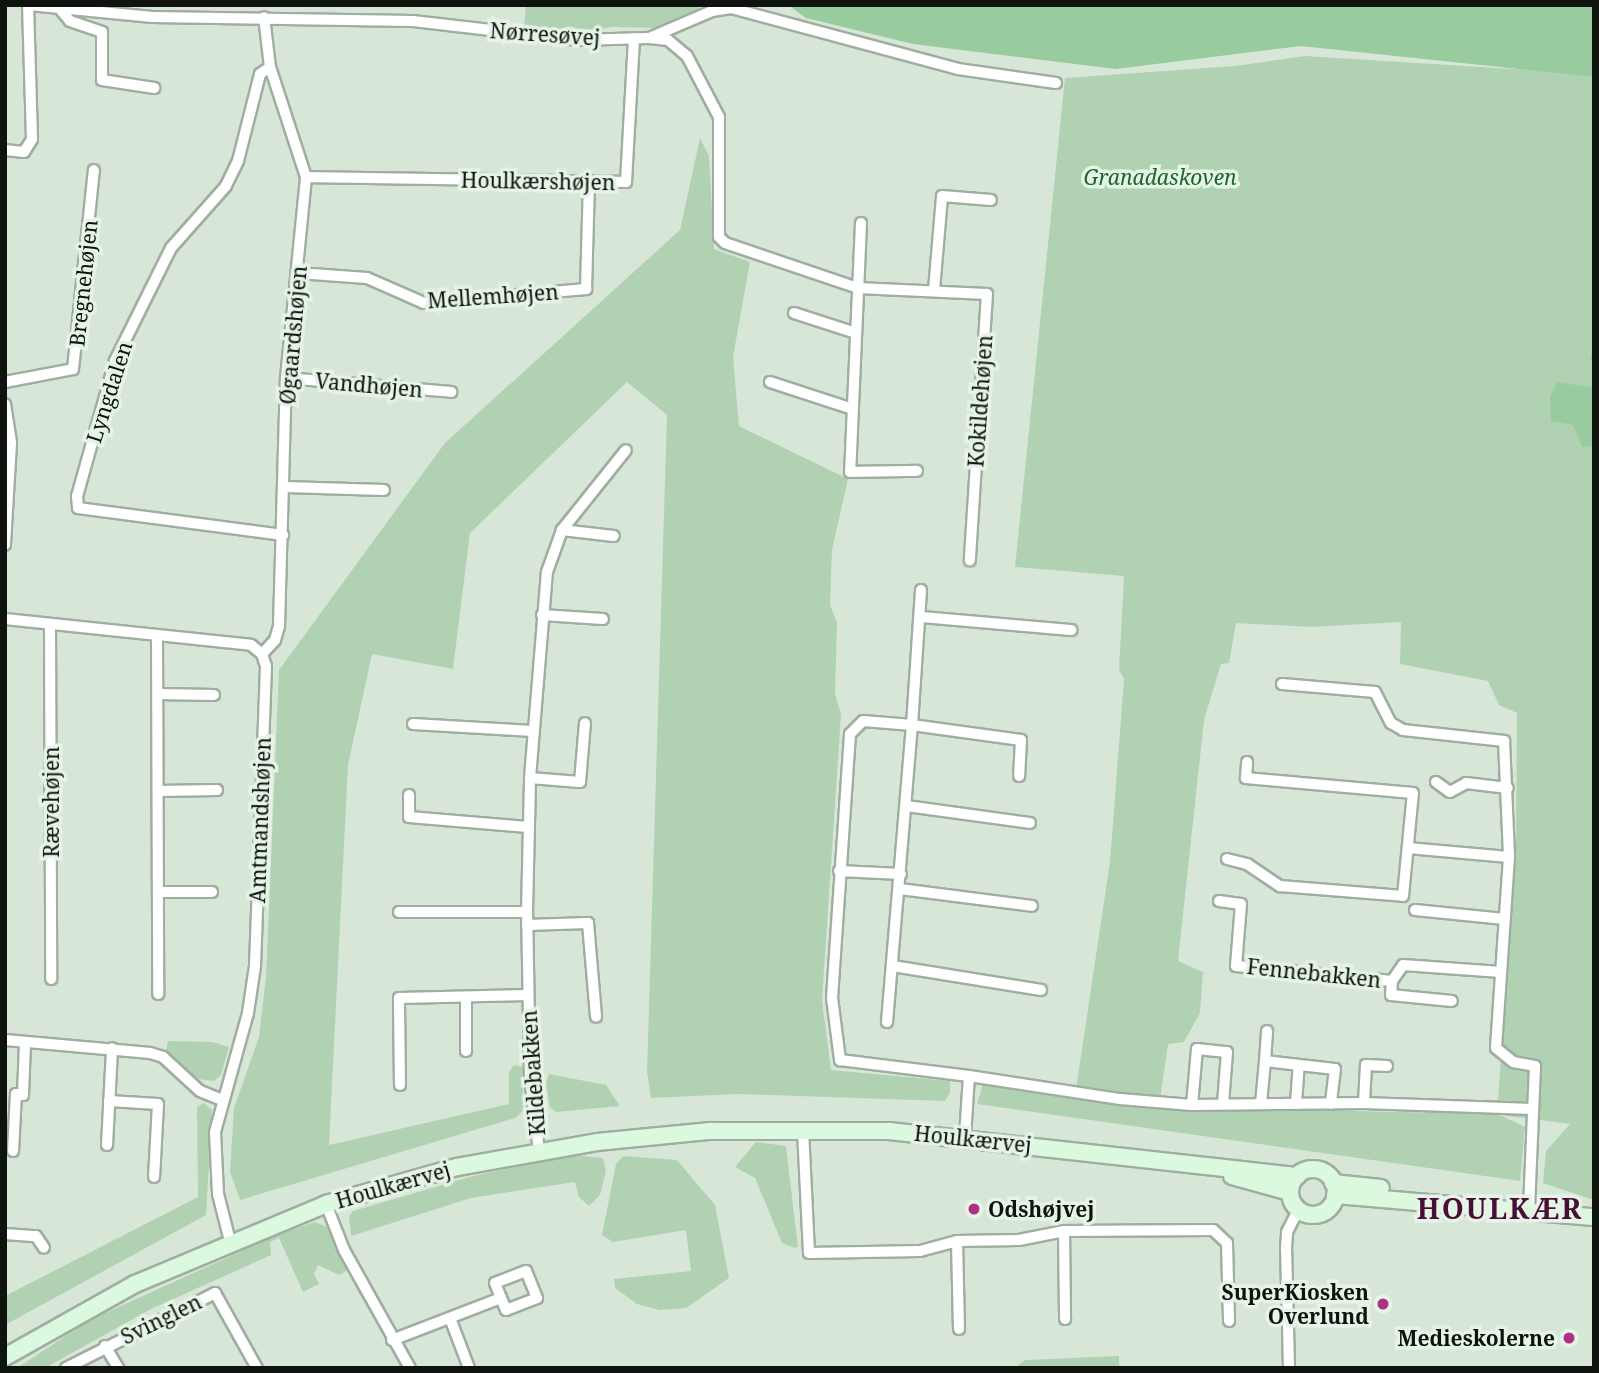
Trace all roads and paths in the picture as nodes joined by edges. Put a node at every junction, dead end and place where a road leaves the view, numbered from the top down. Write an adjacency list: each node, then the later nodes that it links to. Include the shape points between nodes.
1 (29, 5): 2 (street, Nørresøvej); 9 (street, via 32,139 23,152)
2 (61, 10): 3 (street, Nørresøvej, via 152,17); 8 (street, Nørresøvej, via 70,21 102,32 102,80)
3 (264, 17): 4 (street, Nørresøvej, via 412,22 576,40); 6 (street, Øgaardshøjen)
4 (634, 38): 5 (street, Nørresøvej); 12 (street, Houlkærshøjen, via 626,182)
5 (649, 38): 7 (street, Nørresøvej, via 712,11 731,8 958,69); 16 (street, Kokildehøjen, via 668,40 687,56 719,117 719,237 725,243)
6 (270, 68): 11 (street, Øgaardshøjen); 31 (street, Lyngdalen, via 260,74 238,161 226,186 171,247 115,361 77,496 78,508)
7 (1056, 83)
8 (153, 88)
9 (5, 150)
10 (94, 170): 21 (street, Bregnehøjen, via 73,369)
11 (306, 177): 12 (street, Houlkærshøjen); 15 (street, Øgaardshøjen)
12 (589, 182): 15 (street, Mellemhøjen, via 586,289 424,303 367,278)
13 (991, 200): 17 (street, via 942,196)
14 (861, 223): 16 (street)
15 (298, 273): 20 (street, Øgaardshøjen)
16 (858, 288): 17 (street, Kokildehøjen); 19 (street)
17 (934, 290): 34 (street, Kokildehøjen, via 987,294)
18 (794, 313): 19 (street)
19 (856, 333): 25 (street)
20 (286, 378): 23 (street, Vandhøjen); 28 (street, Øgaardshøjen)
21 (5, 382)
22 (770, 382): 25 (street)
23 (451, 392)
24 (5, 404): 33 (street, via 12,443)
25 (853, 409): 27 (street, via 849,472)
26 (626, 450): 30 (street, Kildebakken)
27 (917, 471)
28 (285, 486): 29 (street); 31 (street, Øgaardshøjen)
29 (384, 490)
30 (562, 530): 32 (street); 36 (street, Kildebakken, via 547,572)
31 (283, 535): 43 (street, Øgaardshøjen, via 279,626 275,640)
32 (614, 536)
33 (5, 545)
34 (970, 560)
35 (921, 590): 37 (street)
36 (542, 615): 39 (street); 50 (street, Kildebakken)
37 (921, 617): 41 (street); 49 (street)
38 (5, 619): 40 (street)
39 (603, 619)
40 (50, 625): 42 (street); 79 (street, Rævehøjen)
41 (1071, 629)
42 (157, 635): 43 (street, via 251,645); 45 (street)
43 (262, 654): 98 (street, Amtmandshøjen, via 266,666 255,966 248,1013)
44 (1282, 684): 55 (street, via 1375,692 1391,723 1403,730 1504,741)
45 (158, 694): 46 (street); 57 (street)
46 (214, 695)
47 (585, 723): 53 (street, via 580,782)
48 (413, 724): 50 (street)
49 (912, 725): 52 (street, via 1021,740); 59 (street); 65 (street, via 863,721 850,734)
50 (533, 731): 53 (street, Kildebakken)
51 (1247, 762): 62 (street, via 1246,778 1413,793)
52 (1019, 776)
53 (530, 778): 61 (street, Kildebakken)
54 (1437, 782): 55 (street, via 1450,792 1466,783)
55 (1508, 788): 63 (street)
56 (217, 790): 57 (street)
57 (159, 792): 68 (street)
58 (409, 795): 61 (street, via 409,817)
59 (906, 806): 60 (street); 66 (street)
60 (1030, 823)
61 (528, 827): 74 (street, Kildebakken)
62 (1408, 848): 63 (street); 64 (street, via 1403,896 1280,886 1247,864)
63 (1509, 857): 75 (street)
64 (1227, 859)
65 (839, 871): 66 (street); 96 (street, via 832,998 840,1060)
66 (901, 874): 67 (street)
67 (900, 889): 71 (street); 77 (street)
68 (161, 892): 69 (street); 82 (street)
69 (212, 892)
70 (1219, 901): 80 (street, Fennebakken, via 1241,904 1236,966)
71 (1032, 906)
72 (1415, 910): 75 (street)
73 (399, 912): 74 (street)
74 (527, 912): 76 (street, Kildebakken)
75 (1505, 919): 78 (street)
76 (527, 925): 83 (street, Kildebakken); 86 (street, via 588,923)
77 (893, 967): 81 (street); 87 (street)
78 (1501, 972): 80 (street, Fennebakken, via 1402,965); 106 (street, via 1496,1048 1513,1062 1535,1066)
79 (51, 979)
80 (1392, 981): 85 (street, Fennebakken, via 1391,995)
81 (1041, 990)
82 (158, 994)
83 (528, 995): 84 (street, Kildebakken); 111 (street, Kildebakken, via 530,1078)
84 (466, 997): 92 (street); 97 (street, Kildebakken, via 399,998)
85 (1452, 1001)
86 (596, 1017)
87 (887, 1023)
88 (1267, 1031): 93 (street)
89 (5, 1040): 90 (street)
90 (25, 1042): 91 (street); 110 (street, via 23,1095 16,1094)
91 (112, 1048): 98 (street, via 163,1057 200,1091); 99 (street)
92 (466, 1051)
93 (1265, 1061): 94 (street); 102 (street)
94 (1298, 1065): 103 (street); 104 (street, via 1335,1069)
95 (1387, 1066): 100 (street, via 1366,1065)
96 (969, 1076): 105 (street, via 1120,1100); 108 (street)
97 (400, 1085)
98 (222, 1100): 123 (street, Amtmandshøjen, via 214,1165)
99 (109, 1101): 109 (street); 114 (street, via 158,1104)
100 (1364, 1103): 104 (street); 106 (street)
101 (1223, 1104): 102 (street); 105 (street); 105 (street, via 1227,1052 1197,1049)
102 (1261, 1104): 103 (street)
103 (1296, 1104): 104 (street)
104 (1331, 1104)
105 (1192, 1105)
106 (1533, 1109): 119 (street)
107 (803, 1130): 108 (street, Houlkærvej); 111 (street, Houlkærvej, via 710,1131); 124 (street, via 809,1253 920,1251)
108 (965, 1137): 112 (street, Houlkærvej)
109 (107, 1145)
110 (13, 1151)
111 (539, 1151): 117 (street, Houlkærvej, via 457,1167)
112 (1142, 1158): 113 (street, Houlkærvej); 116 (street, Houlkærvej, via 1278,1185)
113 (1298, 1175): 115 (street, via 1317,1170); 116 (street)
114 (154, 1177)
115 (1334, 1189): 118 (street, via 1329,1209 1318,1214); 119 (street)
116 (1290, 1192): 118 (street)
117 (326, 1204): 123 (street, Houlkærvej); 131 (street, via 344,1250)
118 (1298, 1210): 139 (street, via 1286,1248)
119 (1529, 1212): 120 (street)
120 (1594, 1217)
121 (1064, 1231): 124 (street, via 1019,1240); 128 (street); 129 (street, via 1213,1230 1227,1244)
122 (5, 1234): 125 (street, via 36,1236)
123 (230, 1241): 133 (street, Houlkærvej, via 135,1284)
124 (957, 1241): 130 (street)
125 (44, 1248)
126 (501, 1298): 127 (street)
127 (450, 1318): 131 (street); 138 (street)
128 (1065, 1319)
129 (1229, 1321)
130 (959, 1329)
131 (392, 1340): 137 (street)
132 (105, 1346): 134 (street, Svinglen); 135 (street, Svinglen); 136 (street, Svinglen, via 215,1293)
133 (8, 1355)
134 (66, 1368)
135 (118, 1368)
136 (257, 1368)
137 (410, 1368)
138 (469, 1368)
139 (1289, 1368)

